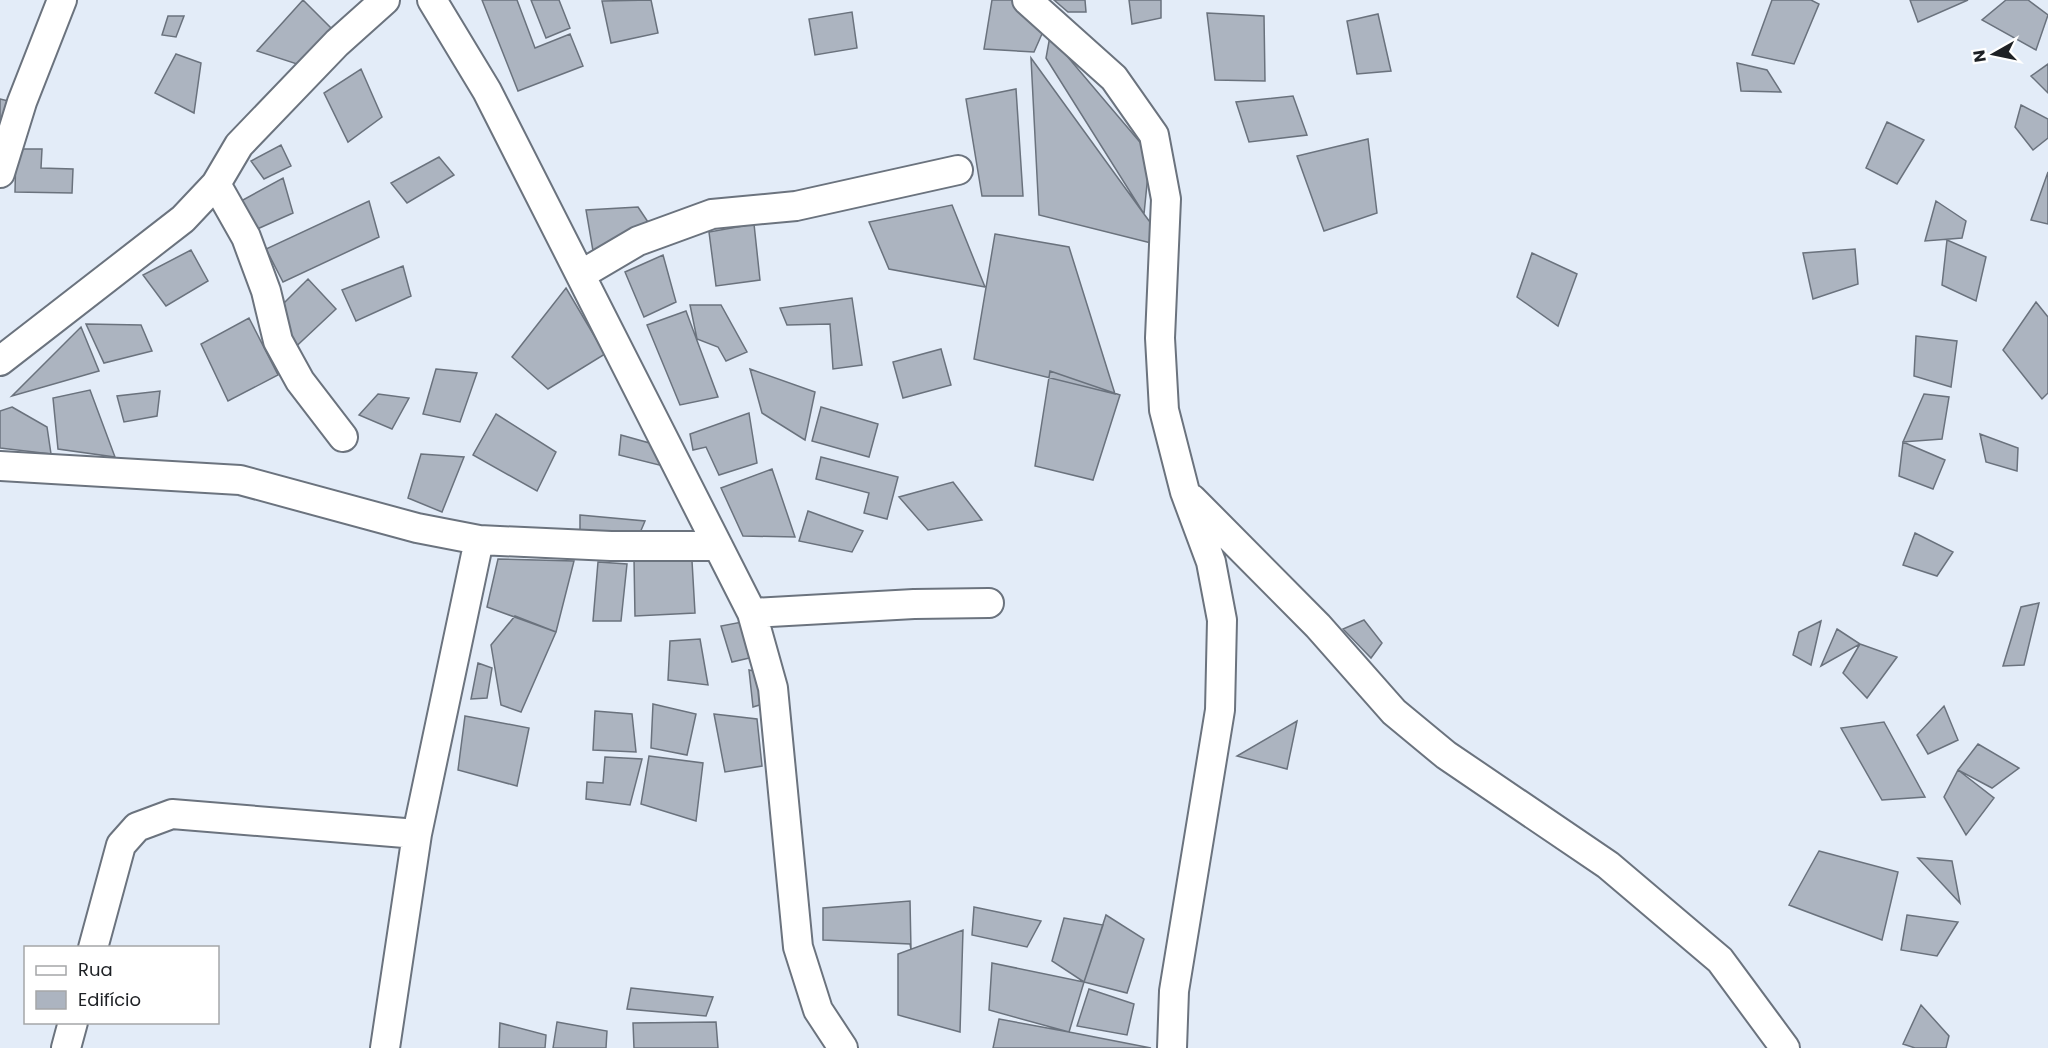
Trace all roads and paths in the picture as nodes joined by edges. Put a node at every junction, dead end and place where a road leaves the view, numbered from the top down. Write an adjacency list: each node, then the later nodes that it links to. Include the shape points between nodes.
1 (62, 0): 6 (street, via 22,102)
2 (385, 0): 7 (street, via 239,145)
3 (432, 0): 8 (street, via 487,91)
4 (1027, 0): 12 (street, via 1114,78 1154,135 1166,199 1160,338 1164,410)
5 (958, 170): 8 (street, via 796,206 712,214 638,241)
6 (0, 173)
7 (216, 184): 9 (street, via 183,219); 10 (street, via 246,237 266,291 278,340 300,381)
8 (582, 274): 14 (street)
9 (0, 361)
10 (343, 437)
11 (0, 466): 13 (street, via 240,480 417,528)
12 (1185, 492): 23 (street, via 1211,562 1222,620 1220,710 1174,991); 24 (street, via 1317,626 1394,712 1446,755 1608,865 1720,960)
13 (479, 540): 14 (street); 17 (street)
14 (718, 546): 16 (street)
15 (989, 603): 16 (street)
16 (752, 613): 22 (street, via 772,688 798,947 818,1010)
17 (417, 834): 18 (street, via 172,814 137,827 121,845); 21 (street)
18 (94, 946)
19 (73, 1024): 20 (street)
20 (66, 1048)
21 (385, 1048)
22 (843, 1048)
23 (1172, 1048)
24 (1785, 1048)

